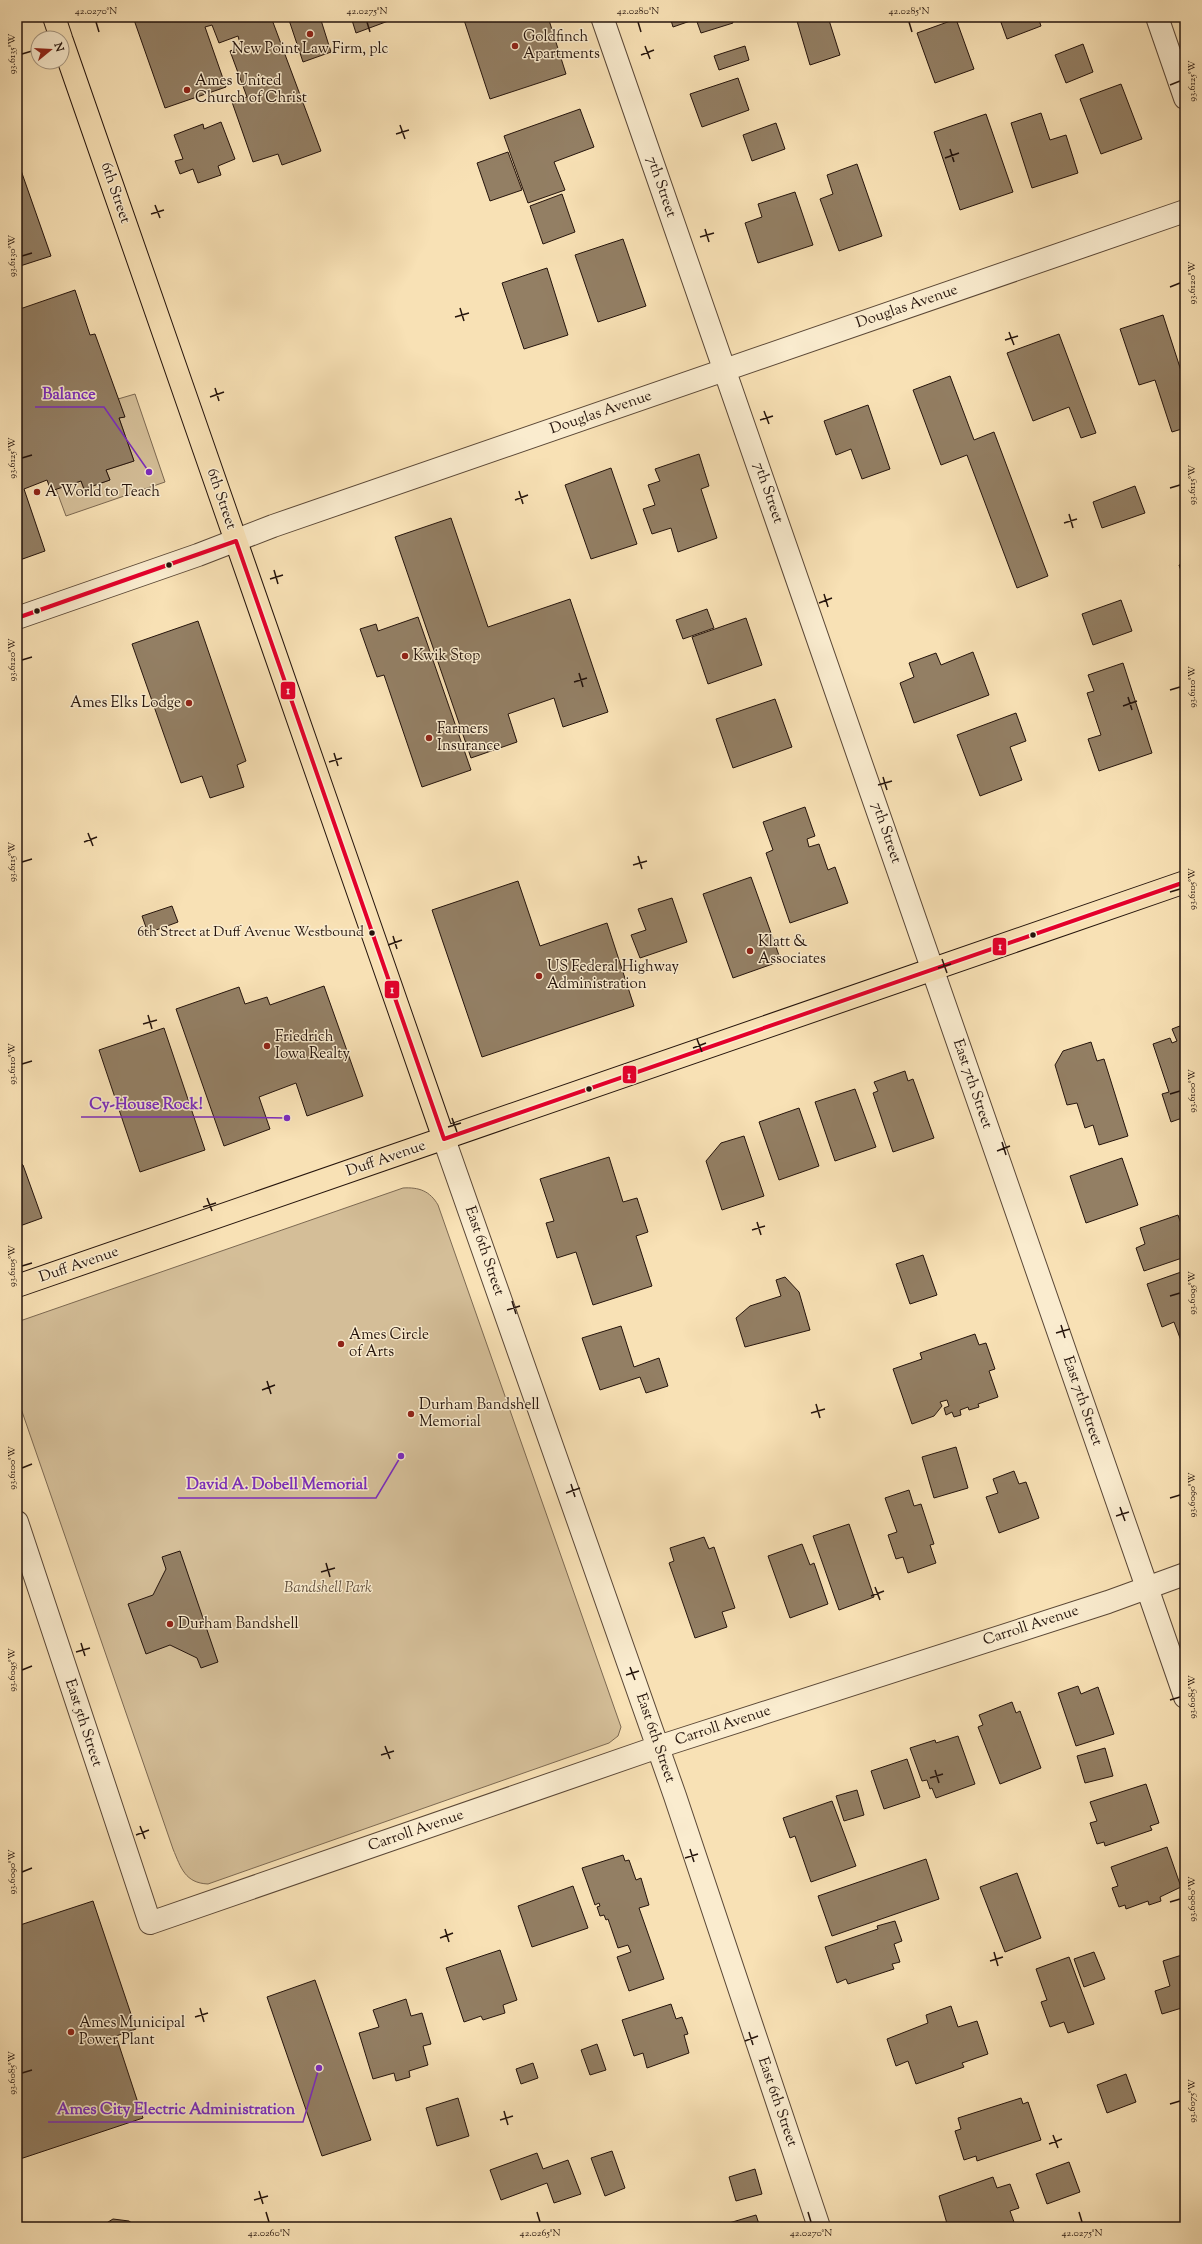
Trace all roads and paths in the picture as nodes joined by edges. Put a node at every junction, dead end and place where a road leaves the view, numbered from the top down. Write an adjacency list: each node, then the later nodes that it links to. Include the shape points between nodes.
1 (54, 17): 4 (main road)
2 (602, 17): 8 (street, 7th Street)
3 (1156, 17): 6 (street)
4 (58, 30)
5 (70, 64): 9 (main road, 6th Street)
6 (1185, 98)
7 (1185, 211): 8 (street, Douglas Avenue)
8 (725, 370): 9 (street, Douglas Avenue); 12 (street, 7th Street)
9 (236, 541): 10 (street, Douglas Avenue); 13 (main road, 6th Street)
10 (17, 618)
11 (1185, 882): 12 (main road, Duff Avenue)
12 (933, 970): 13 (main road, Duff Avenue); 17 (street, East 7th Street)
13 (444, 1138): 14 (main road, Duff Avenue); 19 (street, East 6th Street)
14 (17, 1286)
15 (17, 1522): 20 (street, East 5th Street)
16 (1185, 1574): 17 (street, Carroll Avenue)
17 (1147, 1588): 18 (street, East 7th Street); 19 (street, Carroll Avenue)
18 (1185, 1697)
19 (658, 1747): 20 (street, Carroll Avenue); 21 (street, East 6th Street)
20 (150, 1923)
21 (819, 2227)

